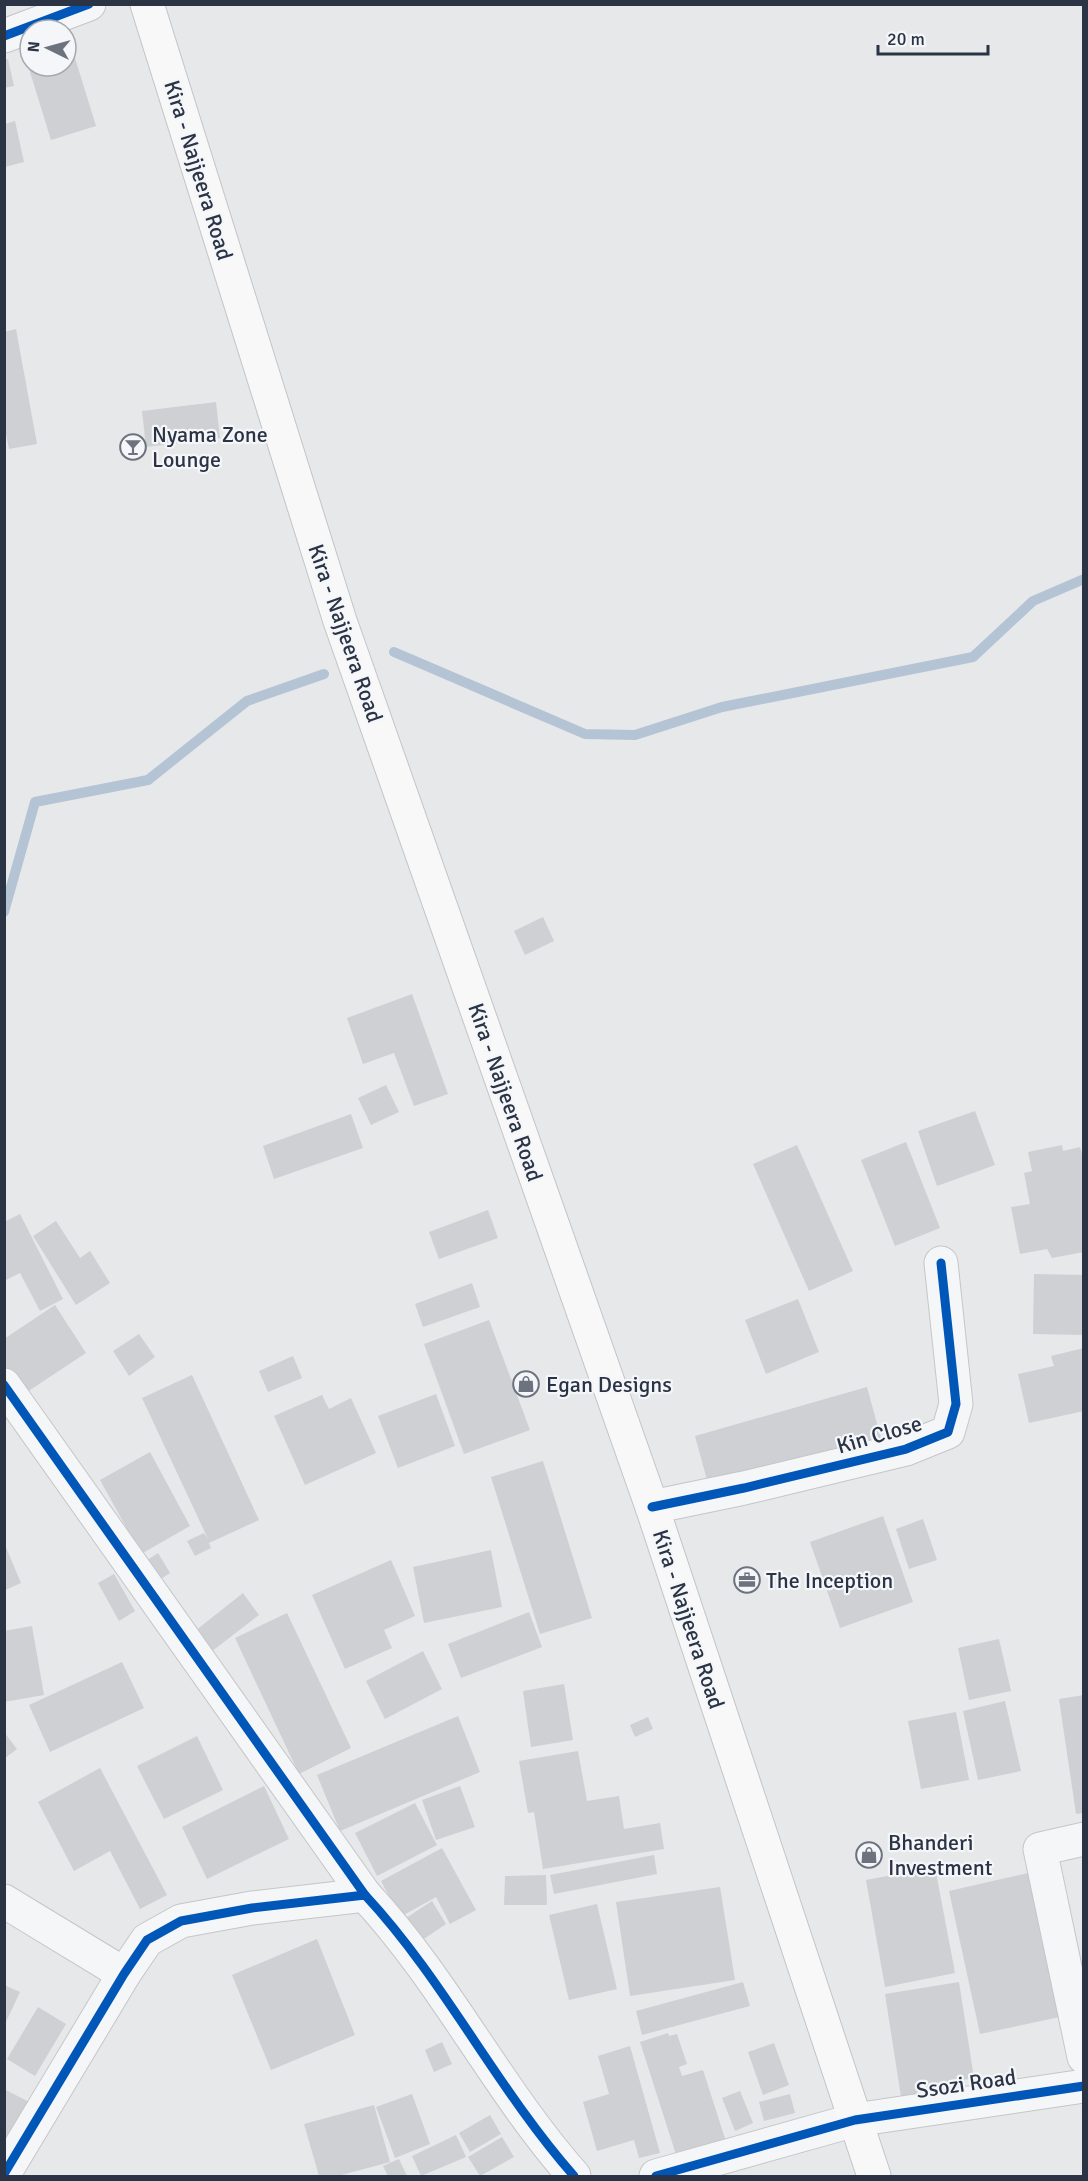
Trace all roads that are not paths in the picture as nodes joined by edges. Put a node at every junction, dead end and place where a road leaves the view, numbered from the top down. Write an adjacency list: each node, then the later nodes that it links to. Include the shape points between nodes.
1 (89, 4): 3 (street)
2 (147, 4): 6 (main road, Kira - Najjeera Road, via 340,621)
3 (4, 36)
4 (941, 1263): 6 (street, Kin Close, via 956,1404 948,1432 906,1449)
5 (4, 1385): 8 (street)
6 (652, 1507): 13 (main road, Kira - Najjeera Road)
7 (1083, 1839): 11 (street, via 1040,1849)
8 (365, 1895): 10 (street, via 181,1921 147,1940); 15 (street, via 393,1925 531,2122)
9 (4, 1901): 10 (street)
10 (124, 1974): 14 (street)
11 (1083, 2057)
12 (1083, 2086): 13 (street, Ssozi Road)
13 (855, 2120): 16 (street, Ssozi Road); 17 (main road, Kira - Najjeera Road)
14 (4, 2174)
15 (574, 2176)
16 (656, 2176)
17 (874, 2176)

